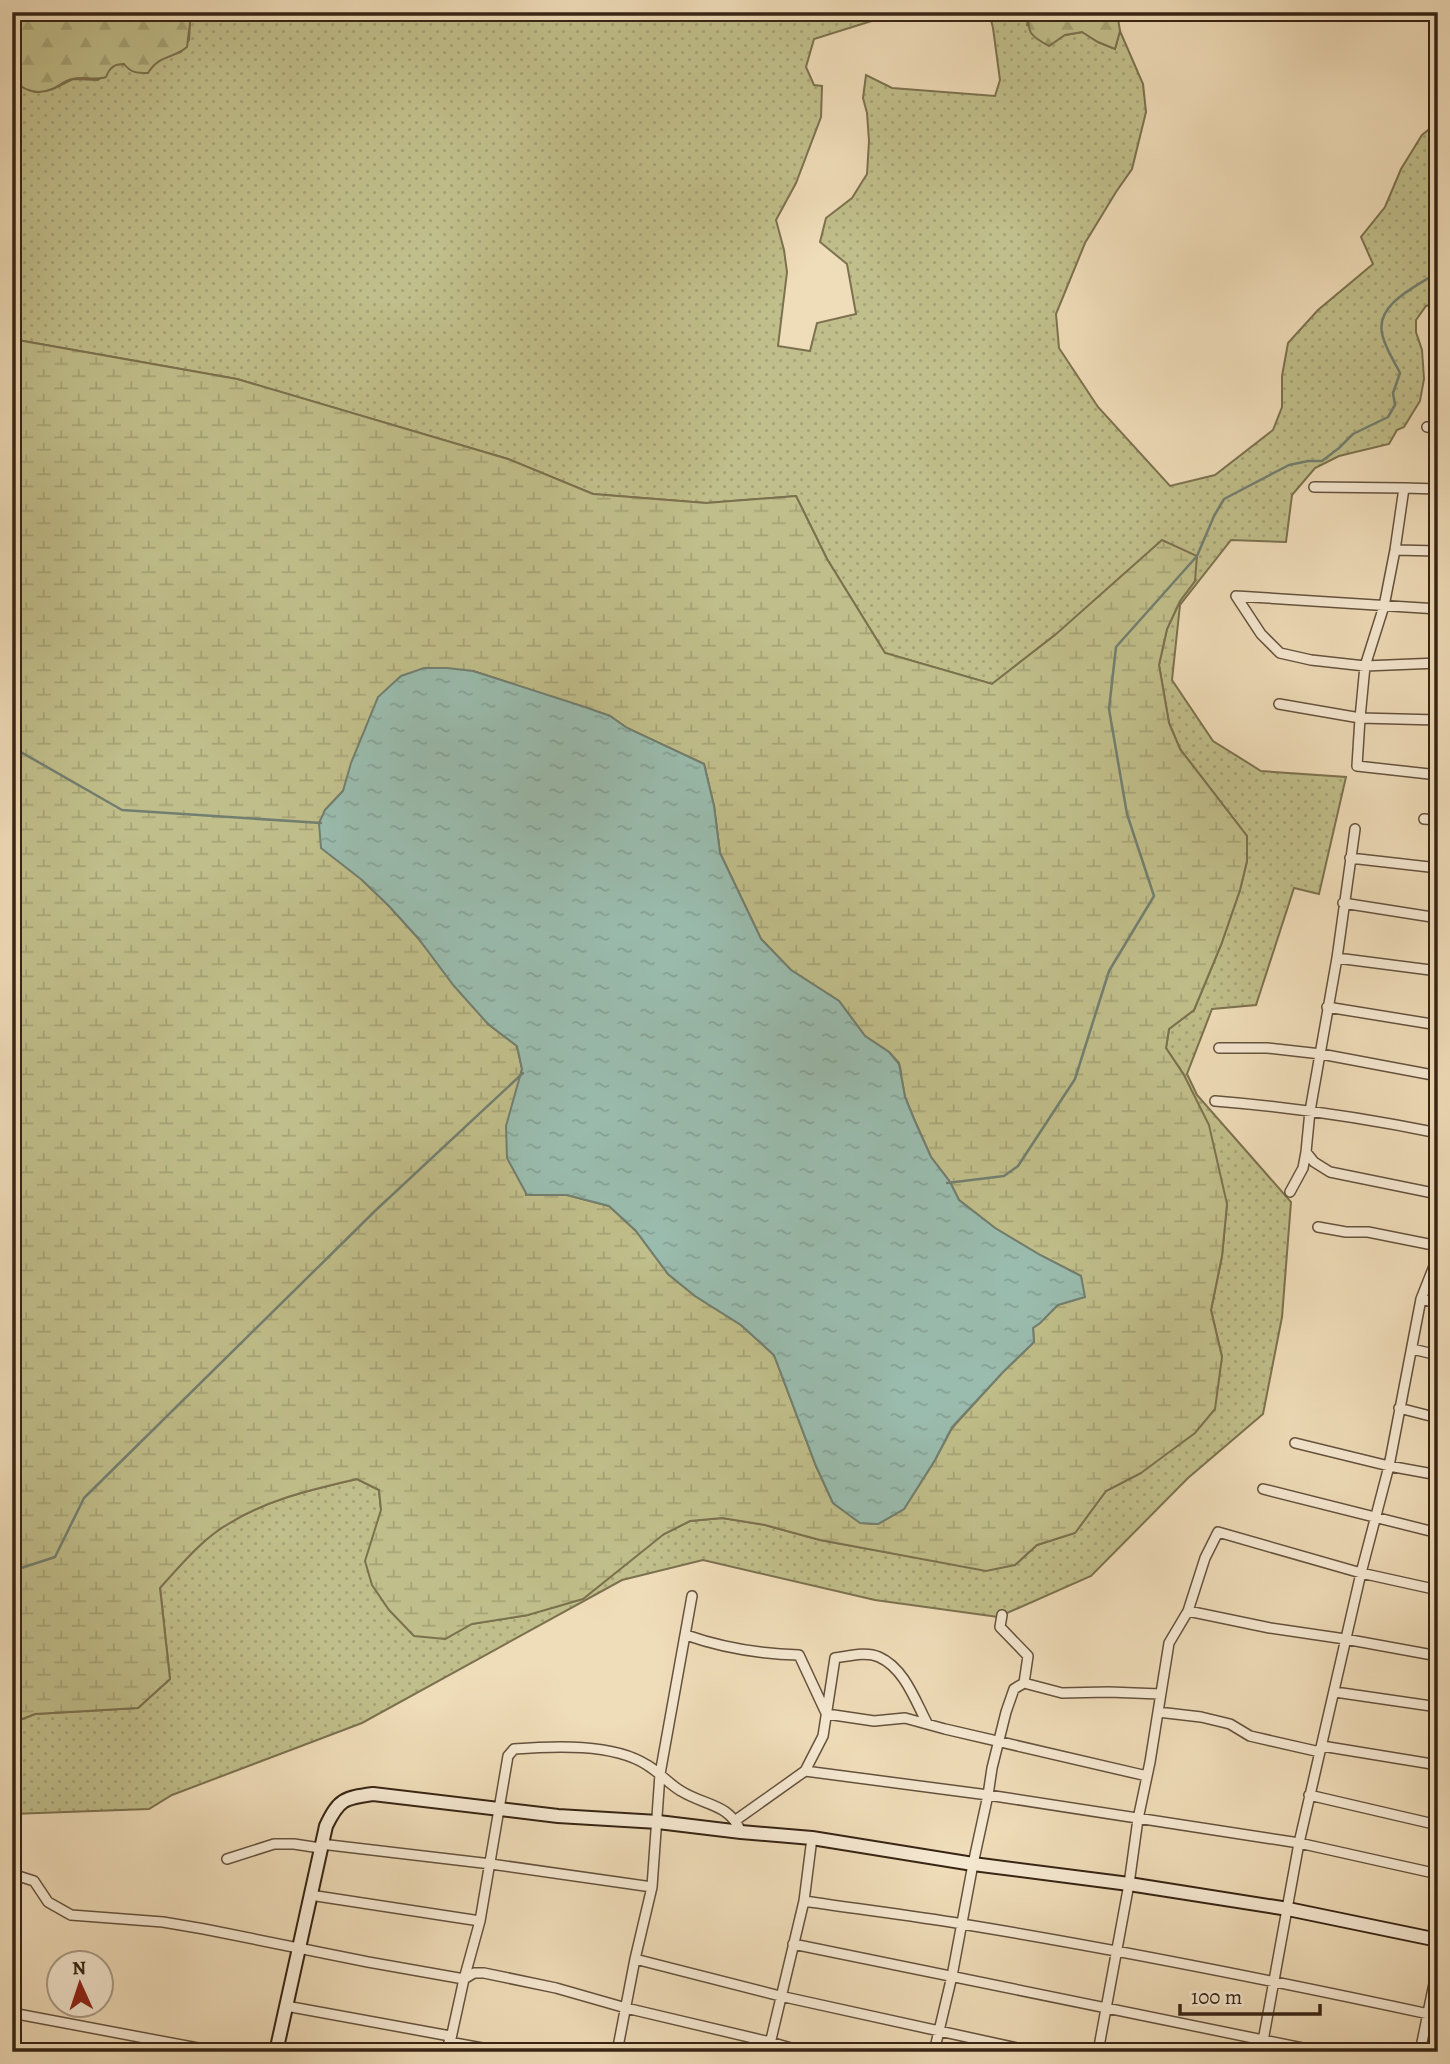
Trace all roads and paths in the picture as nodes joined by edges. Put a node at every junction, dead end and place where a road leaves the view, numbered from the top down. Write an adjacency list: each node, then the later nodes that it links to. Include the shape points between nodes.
1 (1427, 427): 2 (street)
2 (1438, 428)
3 (1314, 487): 4 (street)
4 (1404, 488): 5 (street); 6 (street)
5 (1438, 489)
6 (1395, 550): 7 (street); 8 (street)
7 (1438, 551)
8 (1384, 606): 9 (street); 11 (street); 11 (street, via 1236,596 1280,653)
9 (1438, 608)
10 (1438, 663): 11 (street)
11 (1366, 666): 13 (street)
12 (1279, 704): 13 (street)
13 (1360, 718): 14 (street); 15 (street, via 1357,766)
14 (1438, 720)
15 (1438, 775)
16 (1424, 819): 17 (street)
17 (1438, 820)
18 (1355, 830): 19 (street)
19 (1350, 858): 20 (street); 21 (street)
20 (1438, 868)
21 (1343, 903): 22 (street); 23 (street)
22 (1438, 918)
23 (1337, 958): 24 (street); 25 (street)
24 (1438, 971)
25 (1327, 1007): 26 (street); 28 (street)
26 (1438, 1025)
27 (1219, 1048): 28 (street)
28 (1321, 1055): 29 (street); 31 (street)
29 (1438, 1076)
30 (1215, 1101): 31 (street)
31 (1310, 1111): 32 (street); 33 (street)
32 (1438, 1133)
33 (1306, 1152): 34 (street); 35 (street, via 1330,1172)
34 (1290, 1192)
35 (1438, 1194)
36 (1318, 1227): 37 (street)
37 (1438, 1246)
38 (1438, 1256): 39 (street)
39 (1421, 1299): 40 (street); 41 (street)
40 (1438, 1303)
41 (1412, 1349): 42 (street); 43 (street)
42 (1438, 1355)
43 (1399, 1408): 44 (street); 46 (street)
44 (1438, 1418)
45 (1295, 1443): 46 (street)
46 (1389, 1466): 47 (street); 49 (street)
47 (1438, 1475)
48 (1263, 1489): 49 (street)
49 (1376, 1518): 50 (street); 51 (street)
50 (1438, 1533)
51 (1361, 1573): 52 (street); 54 (street, via 1218,1532); 57 (street)
52 (1438, 1590)
53 (692, 1596): 56 (street)
54 (1188, 1611): 57 (street); 61 (street, via 1169,1643)
55 (1002, 1615): 59 (street, via 1000,1627 1028,1656)
56 (686, 1635): 64 (street, via 729,1648 799,1655); 70 (street)
57 (1345, 1639): 58 (street); 60 (street)
58 (1438, 1656)
59 (1024, 1683): 61 (street, via 1062,1693); 66 (street, via 1014,1689)
60 (1335, 1692): 62 (street); 67 (street)
61 (1160, 1695): 63 (street)
62 (1438, 1707)
63 (1158, 1712): 67 (street, via 1201,1717 1230,1724 1250,1736); 71 (street)
64 (827, 1714): 65 (street); 65 (street, via 835,1658 858,1654 878,1656 900,1674); 69 (street, via 823,1736)
65 (927, 1723): 66 (street)
66 (1000, 1741): 71 (street); 72 (street)
67 (1321, 1749): 68 (street); 73 (street)
68 (1438, 1765)
69 (805, 1771): 72 (street); 75 (street)
70 (660, 1774): 74 (street, via 645,1763 604,1750 514,1749 508,1756); 75 (street, via 681,1792); 77 (street)
71 (1147, 1776): 76 (street)
72 (988, 1795): 76 (street); 85 (street)
73 (1310, 1795): 78 (street); 81 (street)
74 (500, 1809): 77 (street); 82 (street, via 373,1794 355,1797 336,1806); 84 (street)
75 (736, 1819): 79 (street)
76 (1138, 1819): 81 (street); 88 (street)
77 (658, 1822): 79 (street); 89 (street)
78 (1438, 1825)
79 (741, 1832): 80 (street)
80 (812, 1838): 85 (street); 91 (street)
81 (1298, 1843): 87 (street); 92 (street)
82 (321, 1846): 83 (street, via 274,1844); 84 (street); 90 (street)
83 (227, 1859)
84 (491, 1864): 89 (street); 93 (street)
85 (973, 1864): 88 (street); 94 (street)
86 (12, 1874): 97 (street, via 34,1881 48,1902 71,1915 163,1922)
87 (1438, 1874)
88 (1129, 1884): 92 (street); 98 (street)
89 (652, 1887): 99 (street)
90 (310, 1895): 93 (street); 97 (street)
91 (804, 1901): 94 (street); 96 (street)
92 (1288, 1909): 95 (street); 103 (street)
93 (480, 1921): 102 (street)
94 (961, 1924): 98 (street); 101 (street)
95 (1438, 1940)
96 (793, 1944): 101 (street); 104 (street)
97 (298, 1947): 102 (street); 105 (street)
98 (1117, 1951): 103 (street); 107 (street)
99 (635, 1959): 104 (street); 106 (street)
100 (1438, 1964): 109 (street)
101 (952, 1976): 107 (street); 111 (street)
102 (464, 1979): 106 (street, via 485,1973 556,1987); 113 (street)
103 (1275, 1981): 109 (street); 112 (street)
104 (780, 1996): 111 (street); 114 (street)
105 (286, 2006): 113 (street); 116 (street)
106 (626, 2008): 114 (street); 118 (street)
107 (1106, 2008): 112 (street); 122 (street)
108 (12, 2013): 115 (street)
109 (1427, 2014): 110 (street); 125 (street)
110 (1438, 2016)
111 (939, 2029): 120 (street); 121 (street)
112 (1263, 2041): 123 (street); 124 (street)
113 (449, 2043): 117 (street)
114 (769, 2047): 119 (street)
115 (219, 2052)
116 (276, 2052)
117 (504, 2052)
118 (617, 2052)
119 (805, 2052)
120 (934, 2052)
121 (1035, 2052)
122 (1098, 2052)
123 (1261, 2052)
124 (1322, 2052)
125 (1420, 2052)

